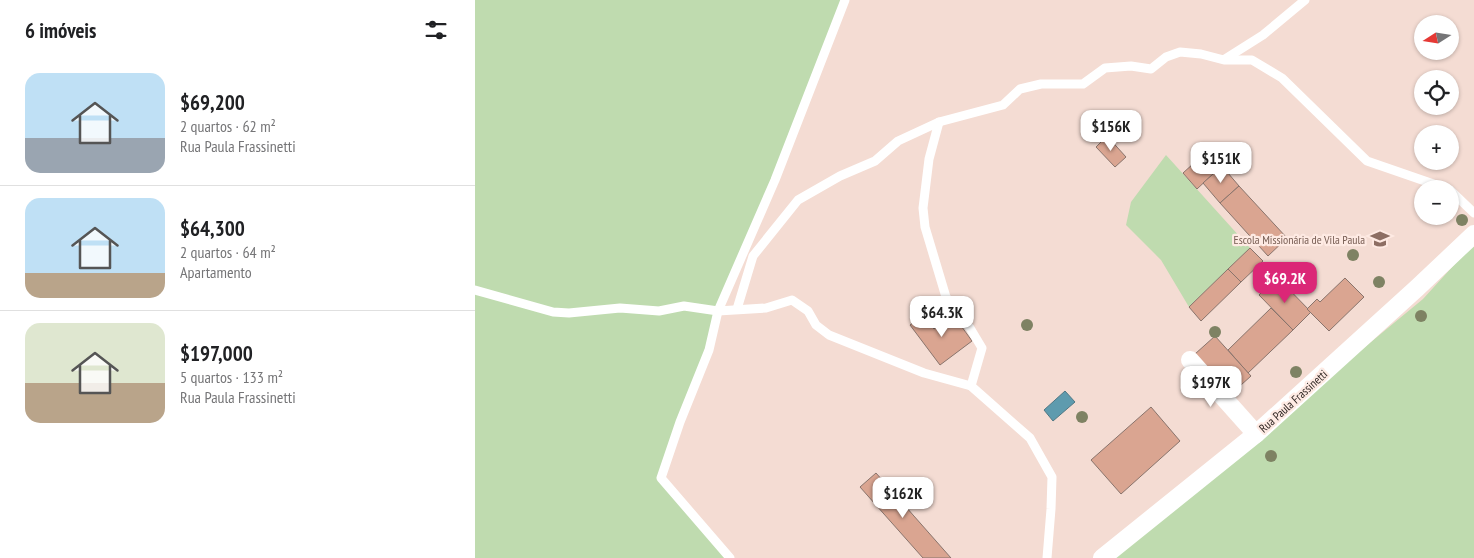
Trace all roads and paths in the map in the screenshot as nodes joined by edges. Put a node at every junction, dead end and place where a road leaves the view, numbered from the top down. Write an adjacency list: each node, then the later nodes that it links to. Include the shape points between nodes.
1 (845, 0): 11 (lane, via 775,180)
2 (1305, 0): 3 (lane, via 1263,35)
3 (1224, 60): 4 (lane, via 1180,52 1151,70 1131,66 1105,68 1083,84 1041,84 1020,89 1003,105); 5 (lane, via 1252,60 1282,78 1367,161)
4 (939, 122): 10 (lane, via 898,141 875,161 798,200 753,256); 13 (lane, via 929,158 923,208 925,227 946,297 982,348)
5 (1421, 180)
6 (1459, 199): 7 (lane)
7 (1474, 213)
8 (1474, 234): 14 (street, Rua Paula Frassinetti)
9 (475, 290): 11 (lane, via 553,312 620,308 659,311 684,306)
10 (737, 309): 11 (lane); 13 (lane, via 766,308 792,300 808,311 816,325 829,335 924,373)
11 (718, 311): 15 (lane, via 709,350 661,478)
12 (1189, 360): 14 (street)
13 (971, 386): 16 (lane, via 1030,438 1052,477)
14 (1256, 434): 17 (street, Rua Paula Frassinetti)
15 (730, 558)
16 (1047, 558)
17 (1102, 558)

